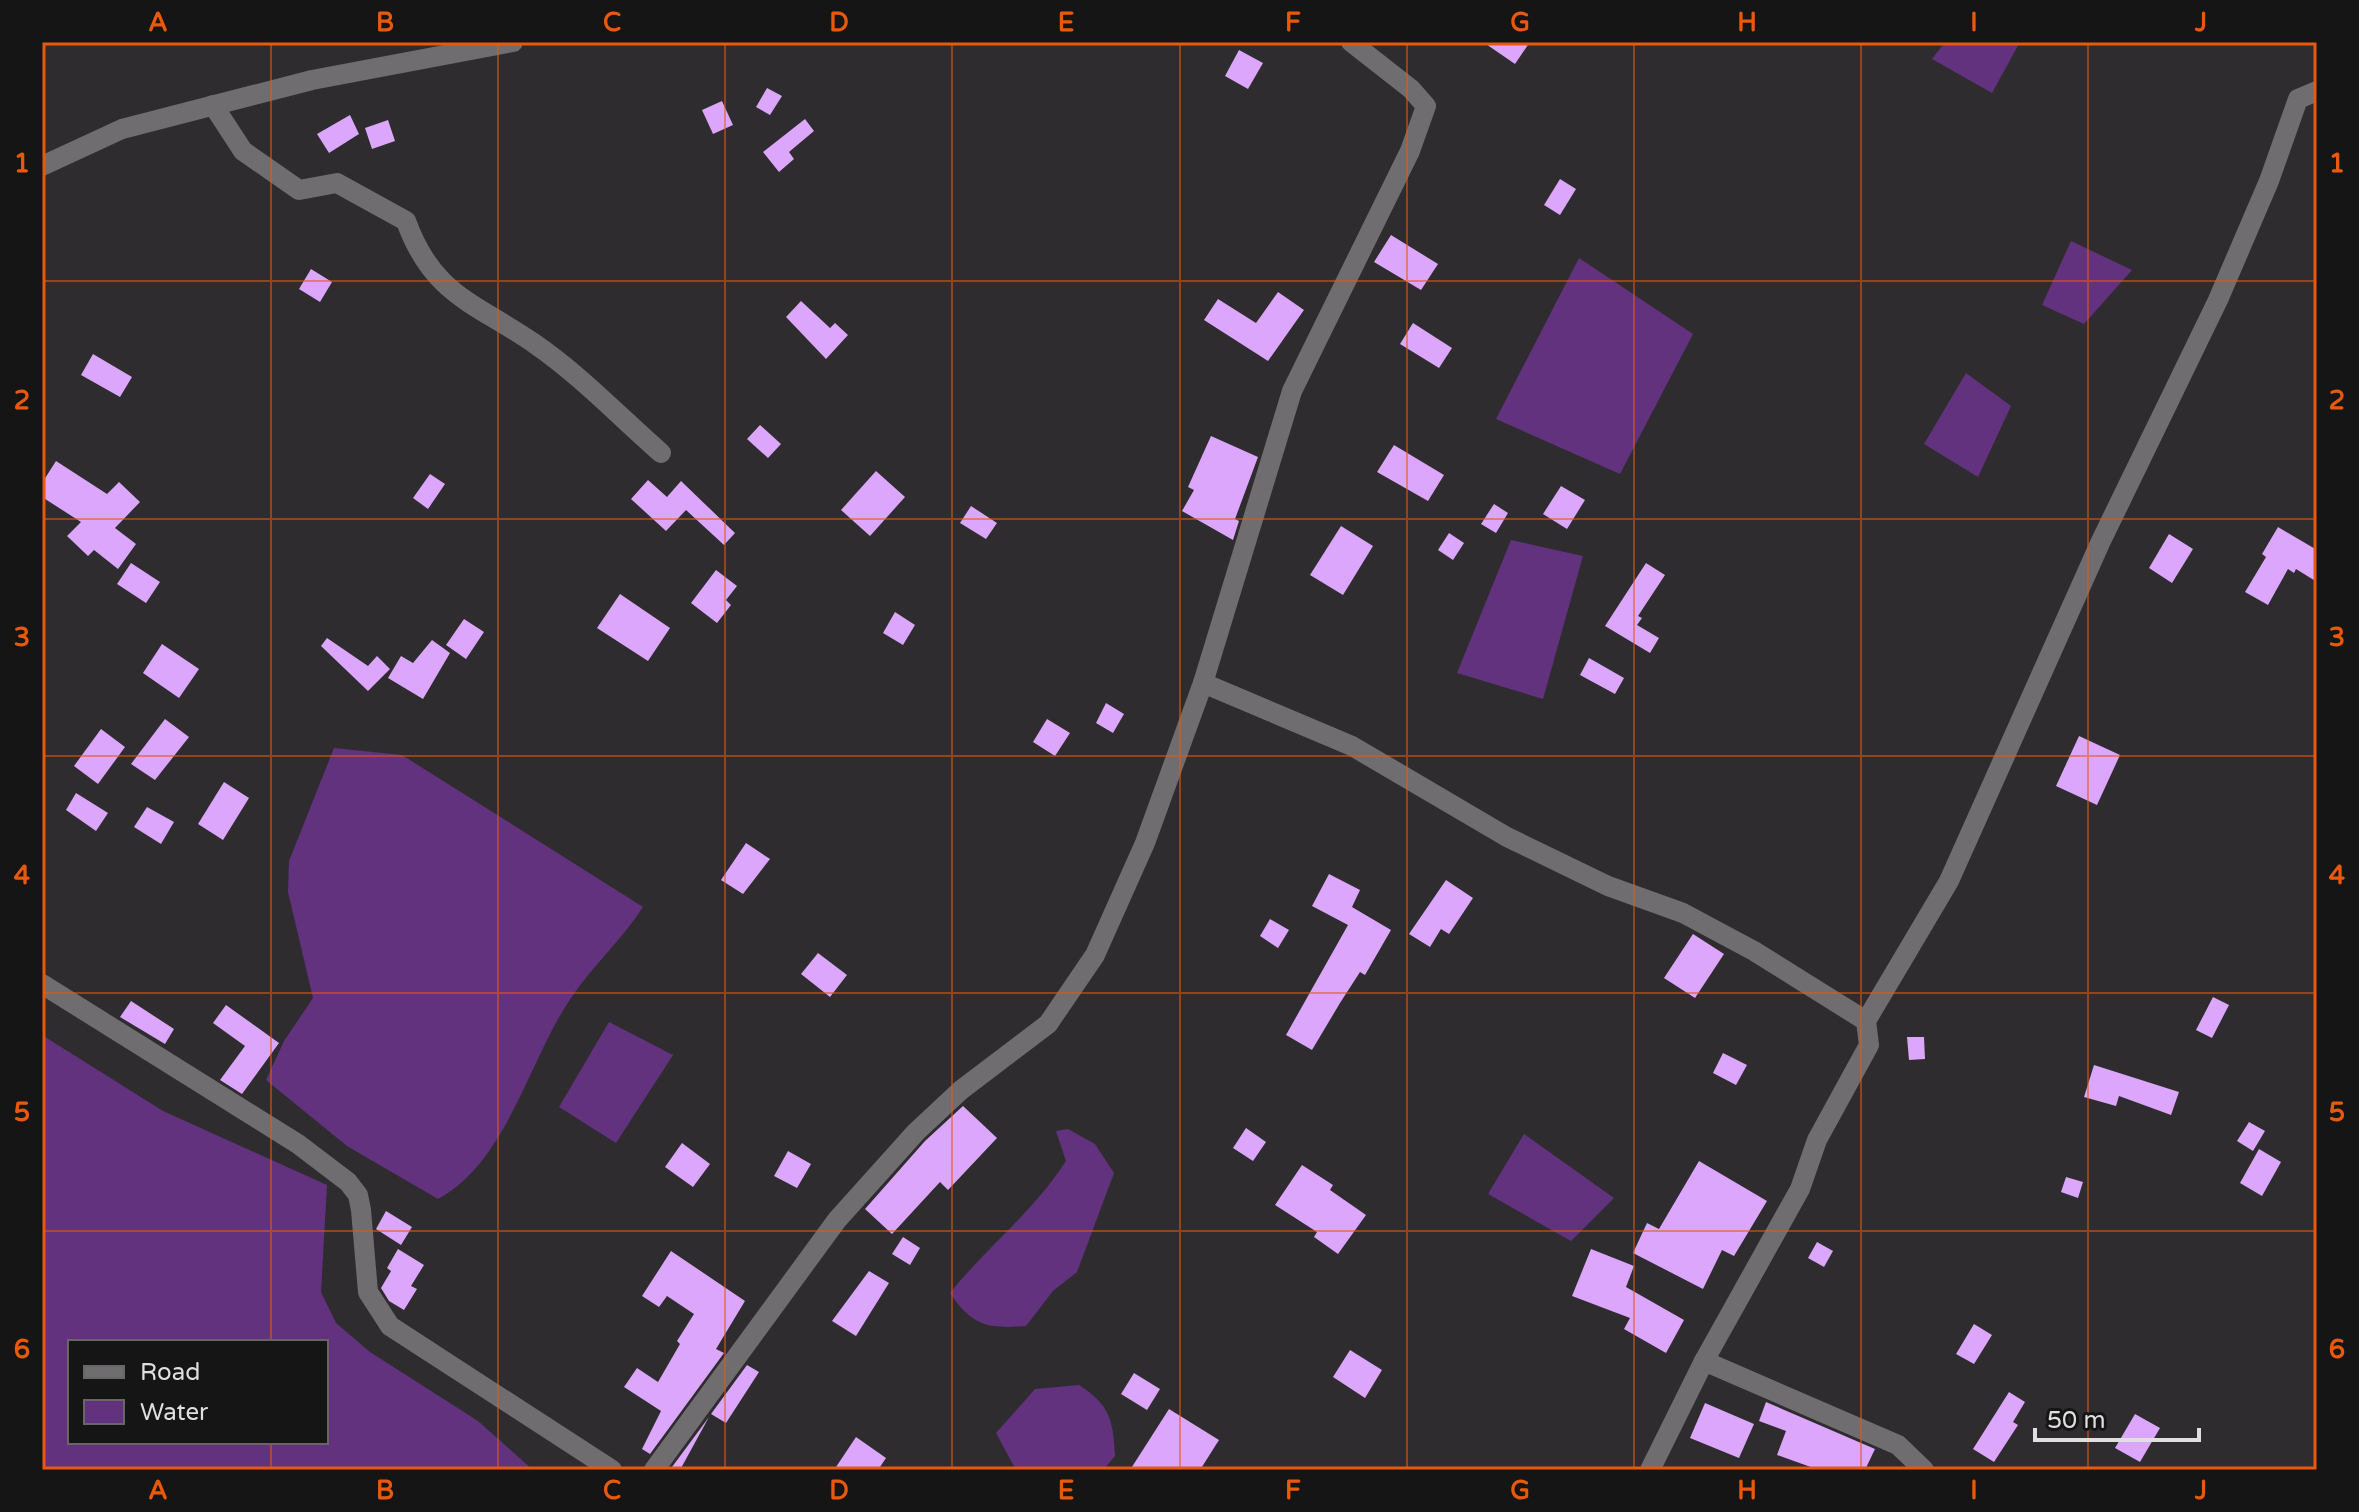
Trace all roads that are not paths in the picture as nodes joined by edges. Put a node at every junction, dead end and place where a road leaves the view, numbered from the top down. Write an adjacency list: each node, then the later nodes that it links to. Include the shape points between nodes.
1 (513, 42): 4 (street, via 312,80)
2 (1351, 42): 7 (street, via 1426,106 1410,151 1292,391)
3 (2317, 91): 9 (street, via 2298,99 2218,300 2101,541 1949,881)
4 (213, 105): 5 (street, via 122,129); 6 (street, via 243,151 299,190 337,183 406,221 418,253 455,296 537,345)
5 (42, 166)
6 (661, 453)
7 (1203, 683): 9 (street, via 1352,746 1507,837 1608,886 1683,913); 12 (street, via 1145,843 1095,955 1067,1000 1028,1043 961,1090 916,1132 837,1220)
8 (42, 984): 11 (street, via 337,1172 358,1195 368,1292 390,1326)
9 (1866, 1021): 10 (street, via 1869,1045 1817,1140 1800,1189)
10 (1704, 1361): 13 (street); 14 (street, via 1898,1445)
11 (612, 1470)
12 (654, 1470)
13 (1650, 1470)
14 (1924, 1470)

